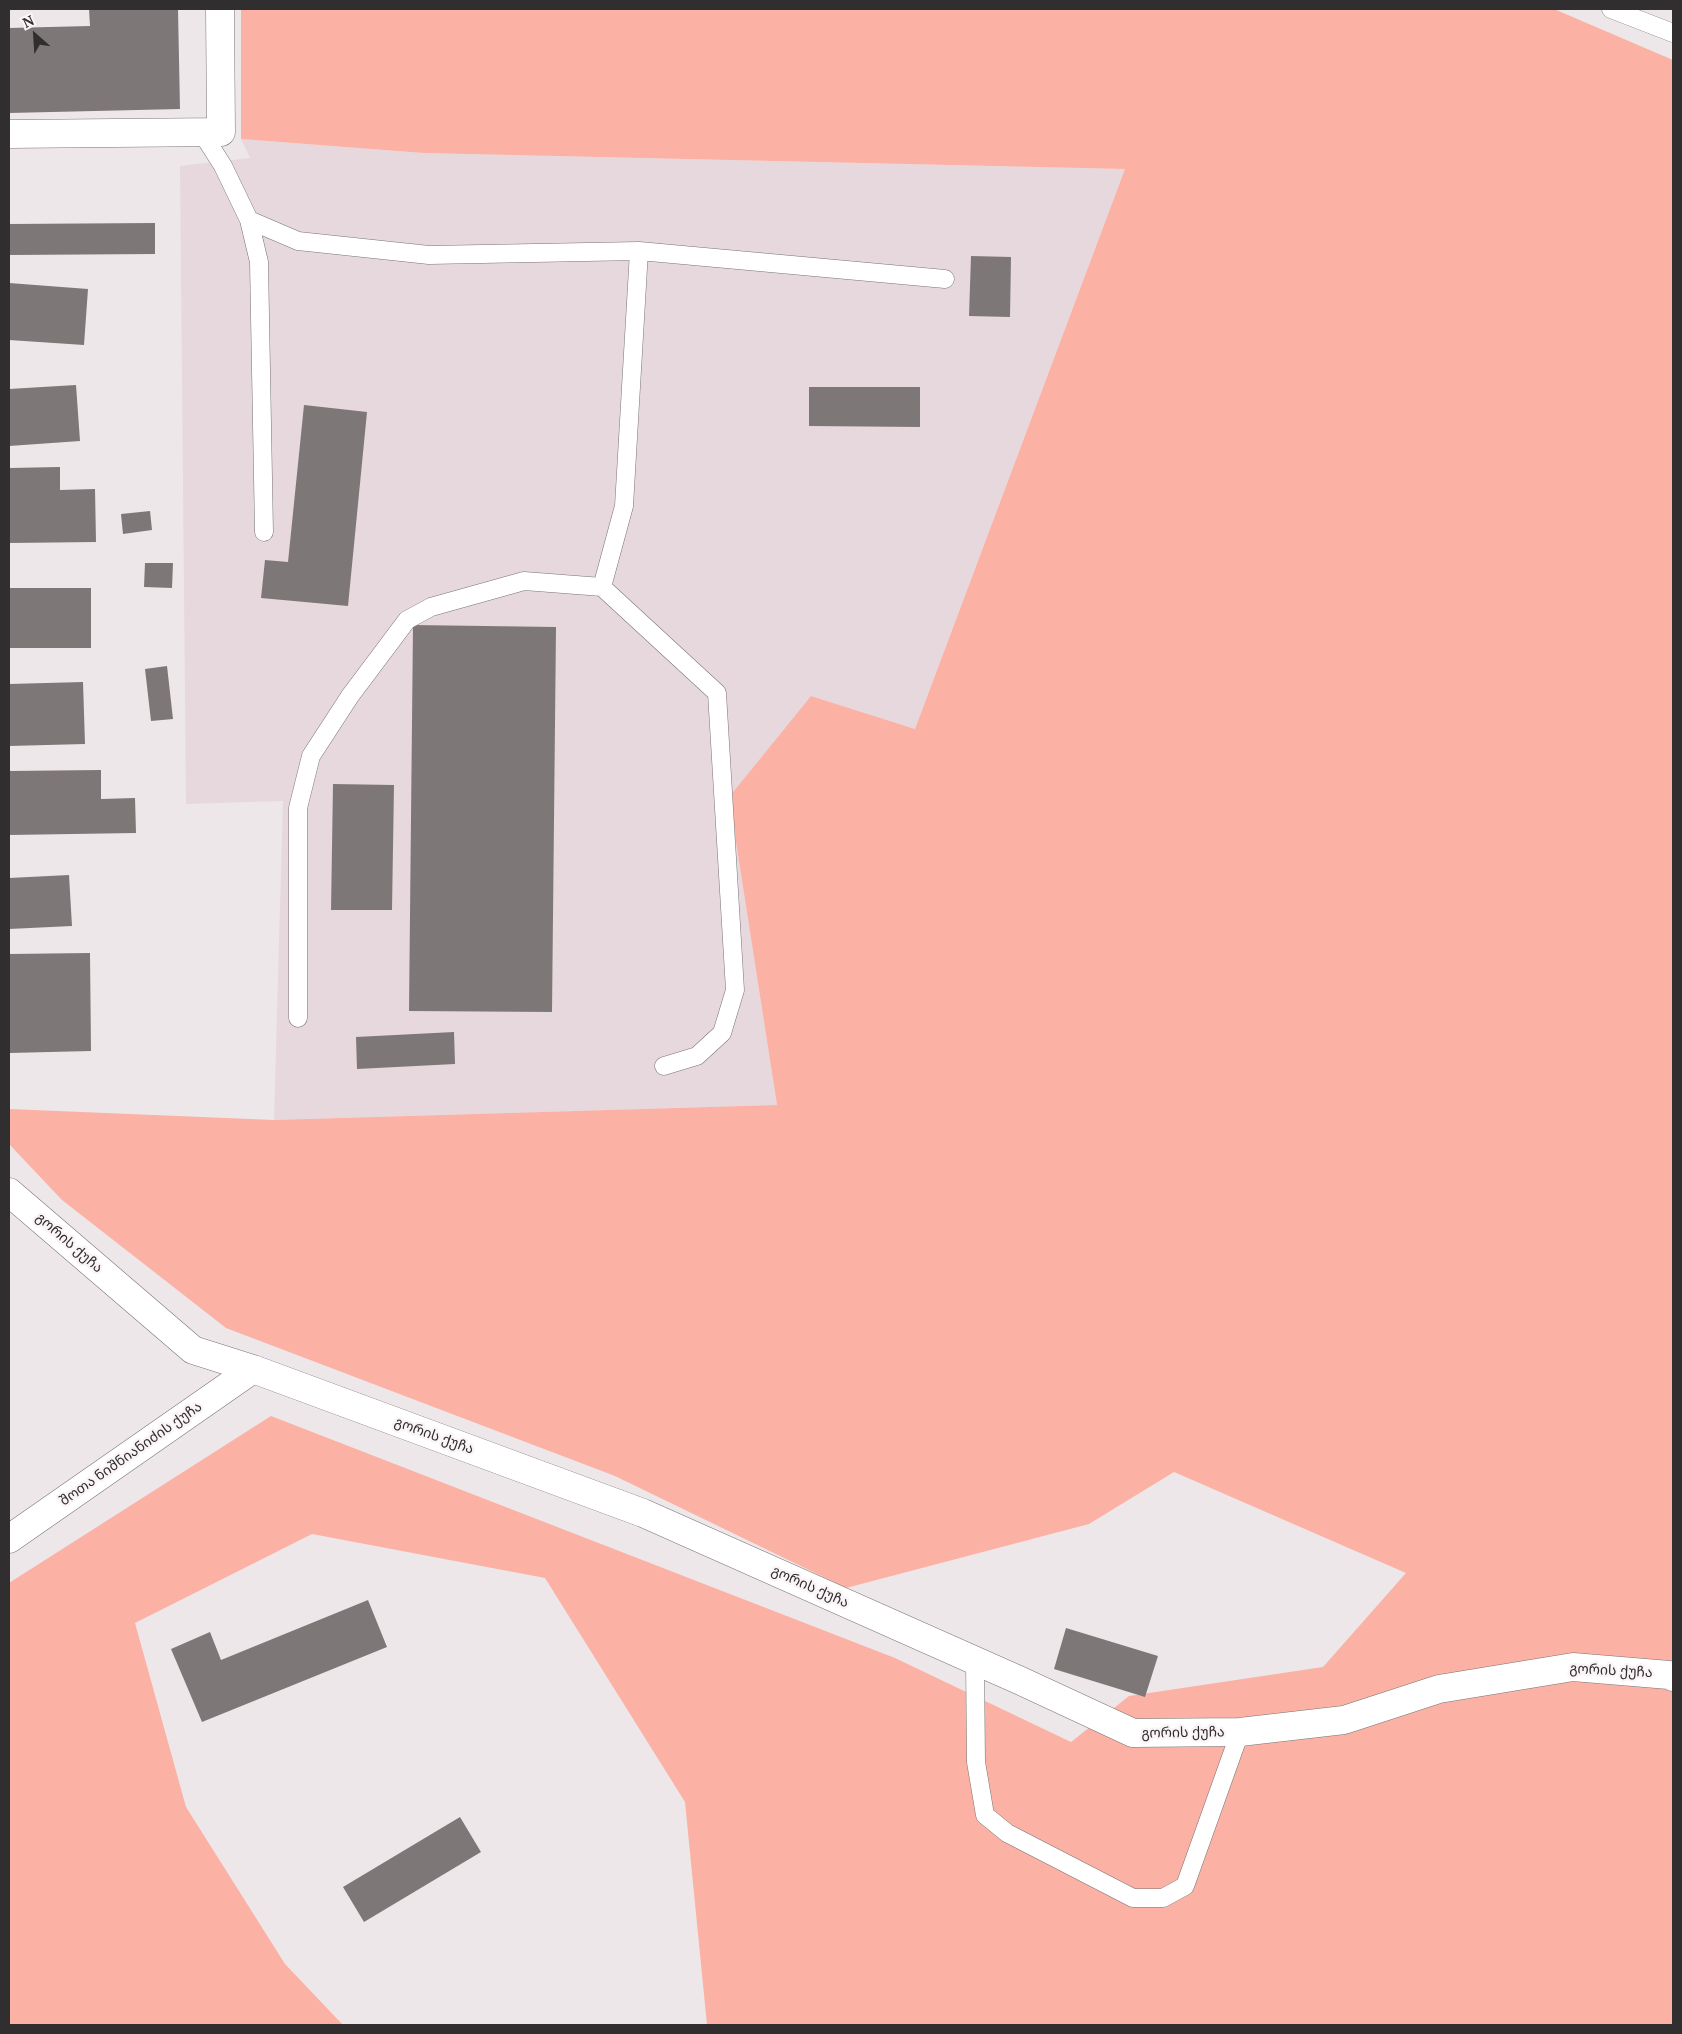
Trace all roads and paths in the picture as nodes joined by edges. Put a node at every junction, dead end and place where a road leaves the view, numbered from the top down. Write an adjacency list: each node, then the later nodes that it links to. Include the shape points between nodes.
1 (220, 9): 4 (street, via 221,132)
2 (1611, 9): 3 (lane)
3 (1673, 33)
4 (202, 133): 5 (street); 6 (lane, via 223,166)
5 (9, 134)
6 (249, 220): 7 (lane, via 298,242 429,255); 9 (lane, via 259,262)
7 (639, 251): 8 (lane); 10 (lane, via 624,506)
8 (945, 279)
9 (264, 532)
10 (602, 587): 11 (lane, via 524,581 431,607 407,620 377,658 311,756 298,808); 12 (lane, via 718,693 735,990 722,1033 697,1056)
11 (298, 1018)
12 (664, 1066)
13 (9, 1192): 14 (street, გორის ქუჩა, via 193,1350)
14 (253, 1370): 15 (street, შოთა ნიშნიანიძის ქუჩა); 16 (street, გორის ქუჩა, via 643,1513)
15 (9, 1539)
16 (975, 1661): 18 (street, გორის ქუჩა, via 1133,1733); 18 (lane, via 976,1762 985,1815 1007,1833 1133,1898 1163,1898 1185,1886)
17 (1673, 1677): 18 (street, გორის ქუჩა, via 1669,1674 1573,1667 1439,1689 1344,1720)
18 (1240, 1732)

